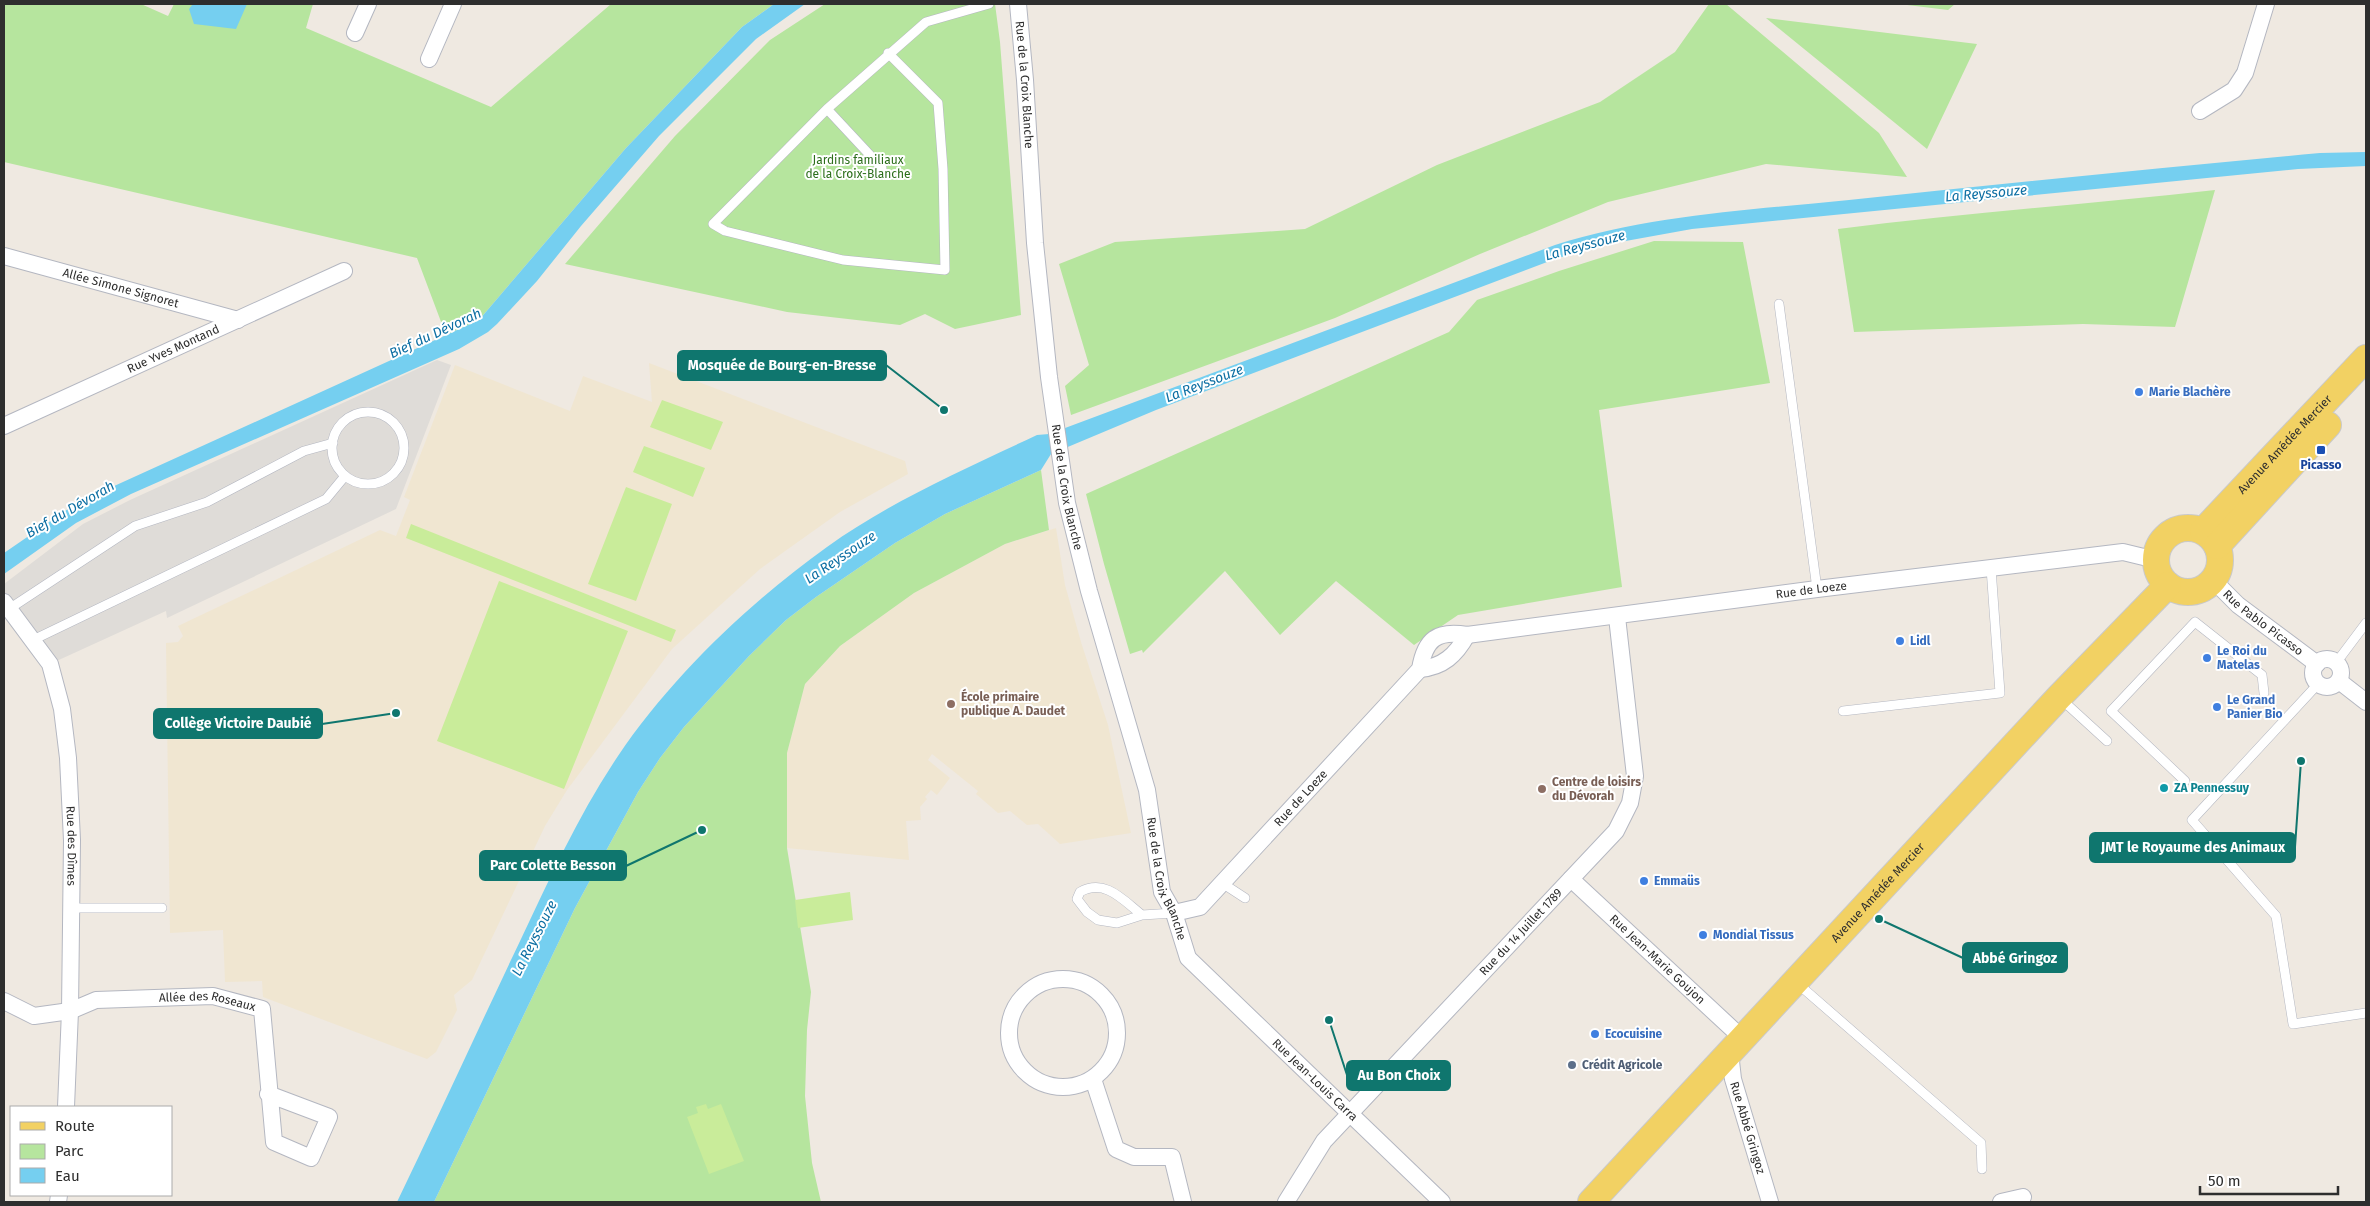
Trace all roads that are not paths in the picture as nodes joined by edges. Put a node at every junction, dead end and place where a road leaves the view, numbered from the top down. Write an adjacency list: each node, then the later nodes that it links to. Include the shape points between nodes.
1 (368, 4): 6 (street)
2 (453, 4): 8 (street)
3 (989, 4): 7 (lane, via 926,22)
4 (1018, 4): 48 (street, Rue de la Croix Blanche, via 1035,243 1067,503 1147,790 1162,892)
5 (2266, 4): 10 (street, via 2245,73 2234,90)
6 (355, 33)
7 (888, 53): 9 (lane); 9 (lane, via 938,103 945,270 843,260 725,231 713,224)
8 (430, 59)
9 (827, 109): 11 (lane)
10 (2200, 111)
11 (882, 168)
12 (4, 256): 15 (street, Allée Simone Signoret)
13 (344, 271): 15 (street, Rue Yves Montand)
14 (1779, 304): 26 (lane)
15 (238, 320): 18 (street, Rue Yves Montand)
16 (2366, 358): 21 (main road, Avenue Amédée Mercier)
17 (2366, 384): 21 (main road, Avenue Amédée Mercier)
18 (4, 426)
19 (333, 443): 20 (lane, via 335,461); 20 (lane, via 343,422 365,412 388,417 402,435 403,459 390,478 367,484); 27 (lane, via 304,451 207,502 135,526)
20 (345, 476): 31 (lane, via 326,499)
21 (2210, 538): 22 (main road, via 2192,528 2171,533 2163,540); 24 (main road, via 2220,563)
22 (2156, 560): 23 (street, Rue de Loeze, via 2124,552); 25 (main road)
23 (1991, 568): 26 (street, Rue de Loeze); 40 (lane, via 2000,693)
24 (2213, 580): 25 (main road, via 2197,591 2187,592); 33 (street, Rue Pablo Picasso, via 2238,605)
25 (2168, 585): 38 (main road, Avenue Amédée Mercier)
26 (1816, 589): 28 (street, Rue de Loeze)
27 (6, 606): 31 (street, Rue des Dîmes)
28 (1617, 617): 30 (street, Rue de Loeze); 43 (street, Rue du 14 Juillet 1789, via 1635,776 1630,803 1616,831)
29 (2366, 623): 32 (lane)
30 (1467, 635): 34 (street, via 1449,659); 34 (street, Rue de Loeze, via 1440,634 1423,653)
31 (33, 640): 46 (street, Rue des Dîmes, via 50,664 62,709 68,758)
32 (2336, 663): 33 (street, via 2324,659); 35 (street, via 2341,671)
33 (2317, 664): 36 (street, via 2313,672)
34 (1420, 669): 44 (street, Rue de Loeze)
35 (2339, 680): 36 (street, via 2332,686); 39 (street)
36 (2318, 684): 54 (lane, via 2192,820 2276,916 2293,1024)
37 (2264, 693): 42 (lane, via 2262,675 2194,622 2111,711)
38 (2059, 697): 41 (lane); 51 (main road, Avenue Amédée Mercier)
39 (2366, 702)
40 (1843, 710)
41 (2107, 741)
42 (2185, 781)
43 (1571, 879): 55 (street, Rue Jean-Marie Goujon); 59 (street, Rue du 14 Juillet 1789)
44 (1222, 883): 45 (lane); 48 (street, Rue de Loeze, via 1200,907)
45 (1245, 898)
46 (72, 908): 47 (lane); 53 (street, Rue des Dîmes)
47 (162, 908)
48 (1174, 913): 49 (lane); 50 (street, Rue de la Croix Blanche)
49 (1142, 915): 49 (lane, via 1115,892 1104,888 1088,887 1080,892 1077,899 1098,920 1117,923)
50 (1188, 958): 59 (street, Rue Jean-Louis Carra)
51 (1795, 981): 55 (main road, Avenue Amédée Mercier); 60 (lane, via 1981,1143)
52 (4, 1001): 53 (street, via 34,1016)
53 (70, 1011): 57 (street, Allée des Roseaux, via 96,1000 213,996 262,1009); 58 (street, Rue des Dîmes)
54 (2366, 1014)
55 (1736, 1045): 65 (main road, Avenue Amédée Mercier); 66 (street, Rue Abbé Gringoz, via 1733,1079)
56 (1093, 1080): 56 (street, via 1114,1054 1117,1030 1111,1006 1094,988 1071,979 1039,984 1015,1007 1009,1024 1009,1042 1015,1059 1026,1074 1041,1084 1058,1088 1076,1087); 62 (street, via 1116,1149 1134,1157 1172,1157)
57 (268, 1094)
58 (66, 1106)
59 (1350, 1114): 63 (street, Rue du 14 Juillet 1789, via 1324,1141); 64 (street, Rue Jean-Louis Carra)
60 (1982, 1168)
61 (2023, 1197): 67 (street)
62 (1183, 1202)
63 (1286, 1202)
64 (1442, 1202)
65 (1591, 1202)
66 (1770, 1202)
67 (2001, 1202)

